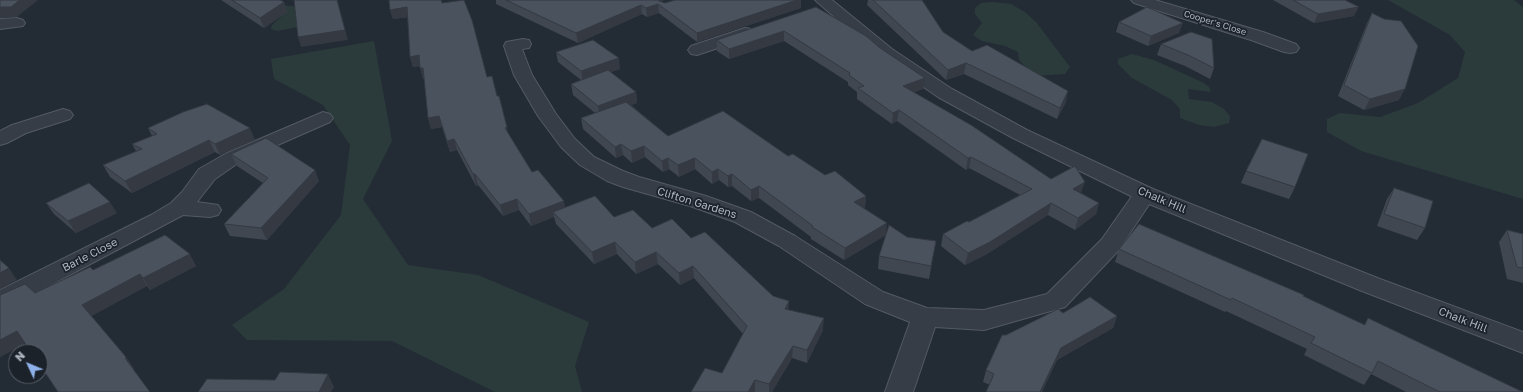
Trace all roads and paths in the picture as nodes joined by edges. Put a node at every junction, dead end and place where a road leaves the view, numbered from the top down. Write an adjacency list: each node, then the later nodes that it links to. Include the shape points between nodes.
1 (1139, 0): 7 (street, Cooper's Close)
2 (822, 5): 14 (street, Chalk Hill, via 886,54 945,94 1020,134)
3 (17, 23): 4 (street)
4 (0, 24)
5 (1273, 28): 7 (street)
6 (756, 30): 10 (street)
7 (1252, 43): 9 (street, Cooper's Close)
8 (512, 46): 18 (street, Clifton Gardens, via 523,75 548,116 568,144 586,161 631,182 743,217 787,241 874,298)
9 (1290, 48)
10 (697, 50)
11 (63, 115): 13 (street, via 19,128)
12 (323, 118): 15 (street, Barle Close, via 234,157 206,174)
13 (0, 139)
14 (1145, 194): 18 (street, Clifton Gardens, via 1110,245 1056,301 984,320); 19 (street, Chalk Hill)
15 (179, 208): 16 (street); 17 (street, Barle Close)
16 (210, 210)
17 (0, 301)
18 (925, 317): 20 (street)
19 (1523, 343)
20 (899, 392)

